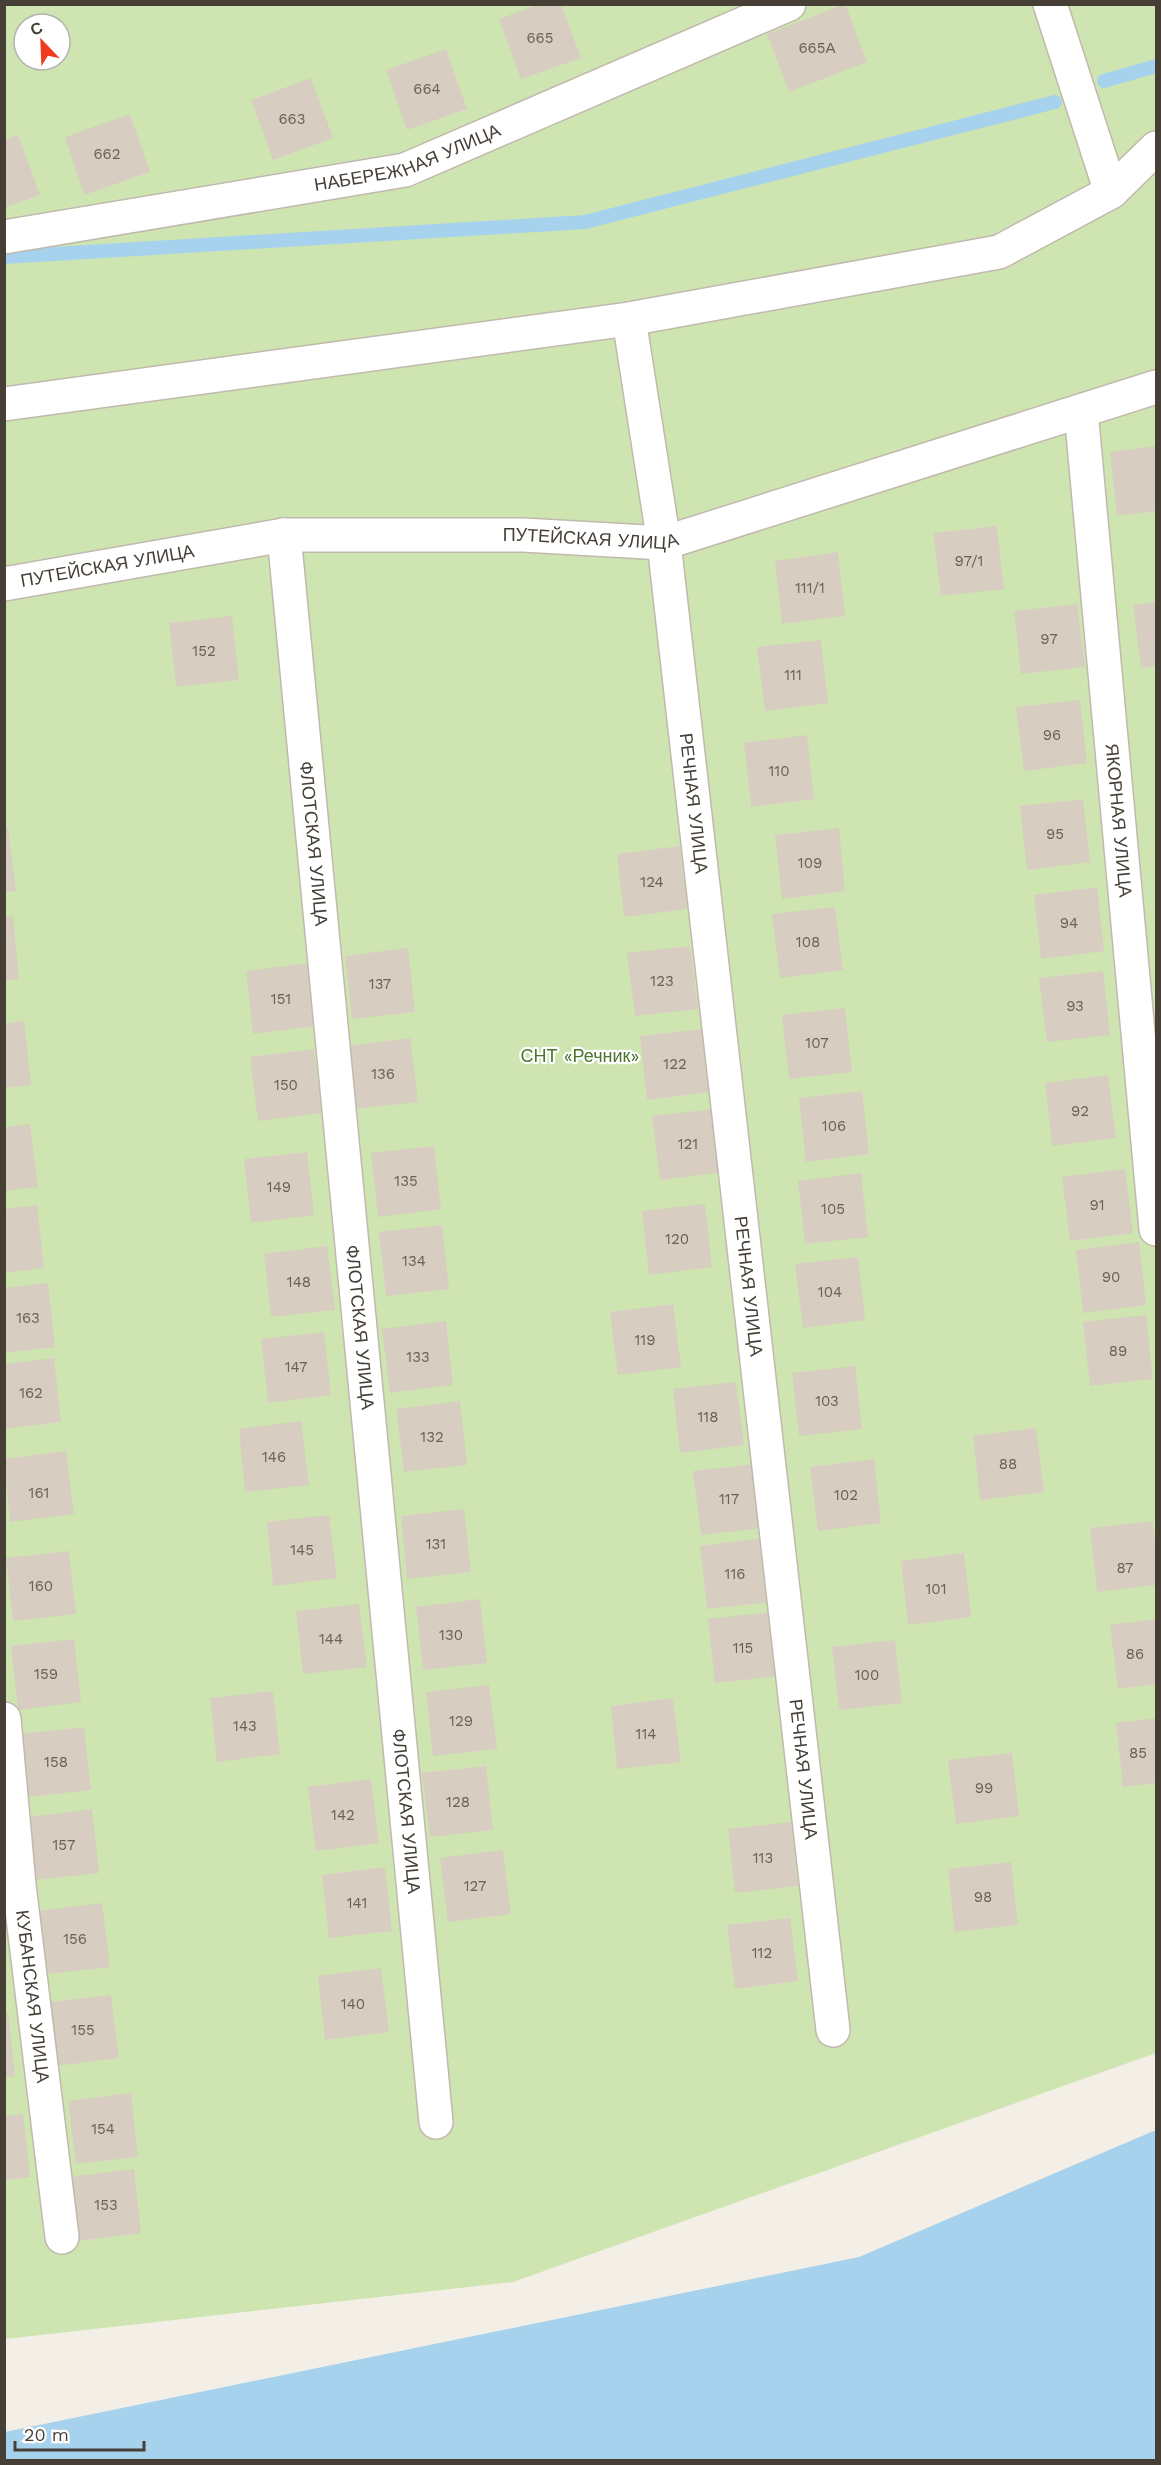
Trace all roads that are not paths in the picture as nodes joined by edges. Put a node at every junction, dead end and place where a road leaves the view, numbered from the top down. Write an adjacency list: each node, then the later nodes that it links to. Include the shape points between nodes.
1 (789, 4): 5 (street, НАБЕРЕЖНАЯ УЛИЦА, via 405,170)
2 (1050, 4): 4 (street)
3 (1156, 148): 4 (street)
4 (1111, 192): 6 (street, via 999,252)
5 (4, 237)
6 (629, 319): 8 (street); 11 (street, РЕЧНАЯ УЛИЦА)
7 (1156, 387): 9 (street, ПУТЕЙСКАЯ УЛИЦА)
8 (4, 404)
9 (1081, 411): 11 (street, ПУТЕЙСКАЯ УЛИЦА); 13 (street, ЯКОРНАЯ УЛИЦА)
10 (284, 535): 11 (street, ПУТЕЙСКАЯ УЛИЦА, via 523,535); 12 (street, ПУТЕЙСКАЯ УЛИЦА); 16 (street, ФЛОТСКАЯ УЛИЦА)
11 (664, 543): 15 (street, РЕЧНАЯ УЛИЦА)
12 (4, 584)
13 (1156, 1229)
14 (4, 1719): 17 (street, КУБАНСКАЯ УЛИЦА, via 19,1885)
15 (832, 2030)
16 (436, 2121)
17 (62, 2237)

